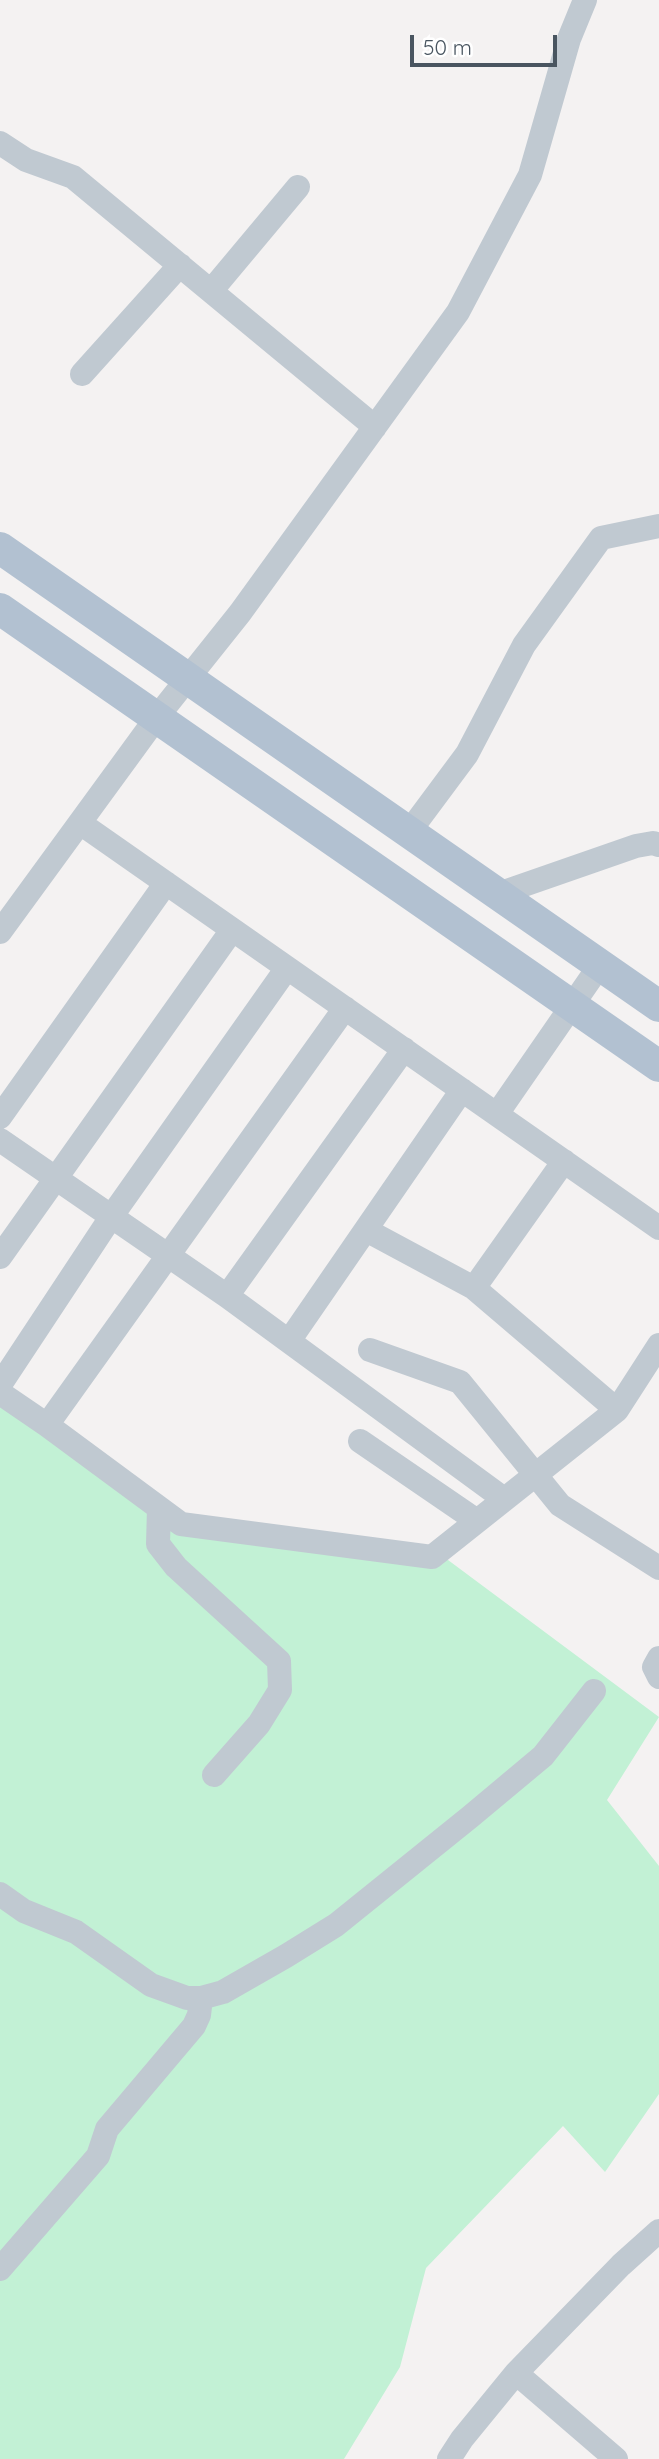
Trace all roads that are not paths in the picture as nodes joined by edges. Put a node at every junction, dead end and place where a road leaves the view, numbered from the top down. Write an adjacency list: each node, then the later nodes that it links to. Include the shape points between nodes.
1 (585, 0): 7 (street, via 569,39 530,175 458,312)
2 (0, 143): 4 (street, via 26,160 73,177)
3 (298, 187): 5 (street)
4 (180, 265): 5 (street); 6 (street)
5 (211, 291): 7 (street)
6 (82, 374)
7 (375, 427): 11 (street, via 240,613)
8 (659, 526): 14 (street, via 601,538 524,645 467,754)
9 (0, 548): 11 (main road)
10 (0, 609): 12 (main road)
11 (187, 677): 12 (street); 14 (main road)
12 (157, 717): 13 (street); 22 (main road)
13 (80, 823): 16 (street); 19 (street)
14 (410, 832): 17 (main road)
15 (659, 845): 17 (street, via 636,846)
16 (166, 883): 18 (street); 29 (street)
17 (498, 894): 20 (main road)
18 (232, 930): 21 (street); 32 (street)
19 (0, 932)
20 (600, 965): 22 (street); 23 (main road)
21 (287, 968): 24 (street); 33 (street)
22 (572, 1005): 26 (main road); 28 (street)
23 (659, 1006)
24 (345, 1008): 25 (street); 36 (street)
25 (404, 1049): 27 (street); 39 (street)
26 (659, 1066)
27 (463, 1090): 28 (street); 35 (street)
28 (497, 1114): 31 (street)
29 (0, 1117)
30 (0, 1140): 32 (street)
31 (564, 1161): 34 (street); 38 (street)
32 (55, 1179): 33 (street); 37 (street)
33 (111, 1217): 36 (street); 43 (street)
34 (659, 1228)
35 (366, 1230): 38 (street); 40 (street)
36 (168, 1255): 39 (street); 46 (street)
37 (0, 1257)
38 (474, 1288): 45 (street)
39 (227, 1296): 40 (street)
40 (289, 1341): 49 (street)
41 (659, 1345): 45 (street)
42 (370, 1350): 48 (street, via 460,1382)
43 (0, 1385)
44 (0, 1393): 46 (street)
45 (617, 1410): 48 (street)
46 (47, 1425): 50 (street)
47 (360, 1441): 51 (street)
48 (534, 1474): 49 (street); 52 (street, via 560,1505)
49 (504, 1499): 51 (street)
50 (159, 1508): 51 (street, via 181,1524 432,1557); 56 (street, via 159,1544 176,1567 279,1661 280,1689 259,1724)
51 (478, 1521)
52 (659, 1568)
53 (659, 1658): 54 (street, via 653,1667)
54 (659, 1677)
55 (594, 1691): 58 (street, via 543,1756 335,1925 223,1992)
56 (214, 1775)
57 (0, 1894): 58 (street, via 24,1911 76,1933 151,1985 187,1998)
58 (201, 1998): 60 (street, via 194,2026 107,2129 98,2156)
59 (659, 2231): 61 (street)
60 (0, 2269)
61 (516, 2373): 62 (street); 63 (street)
62 (449, 2459)
63 (616, 2459)

